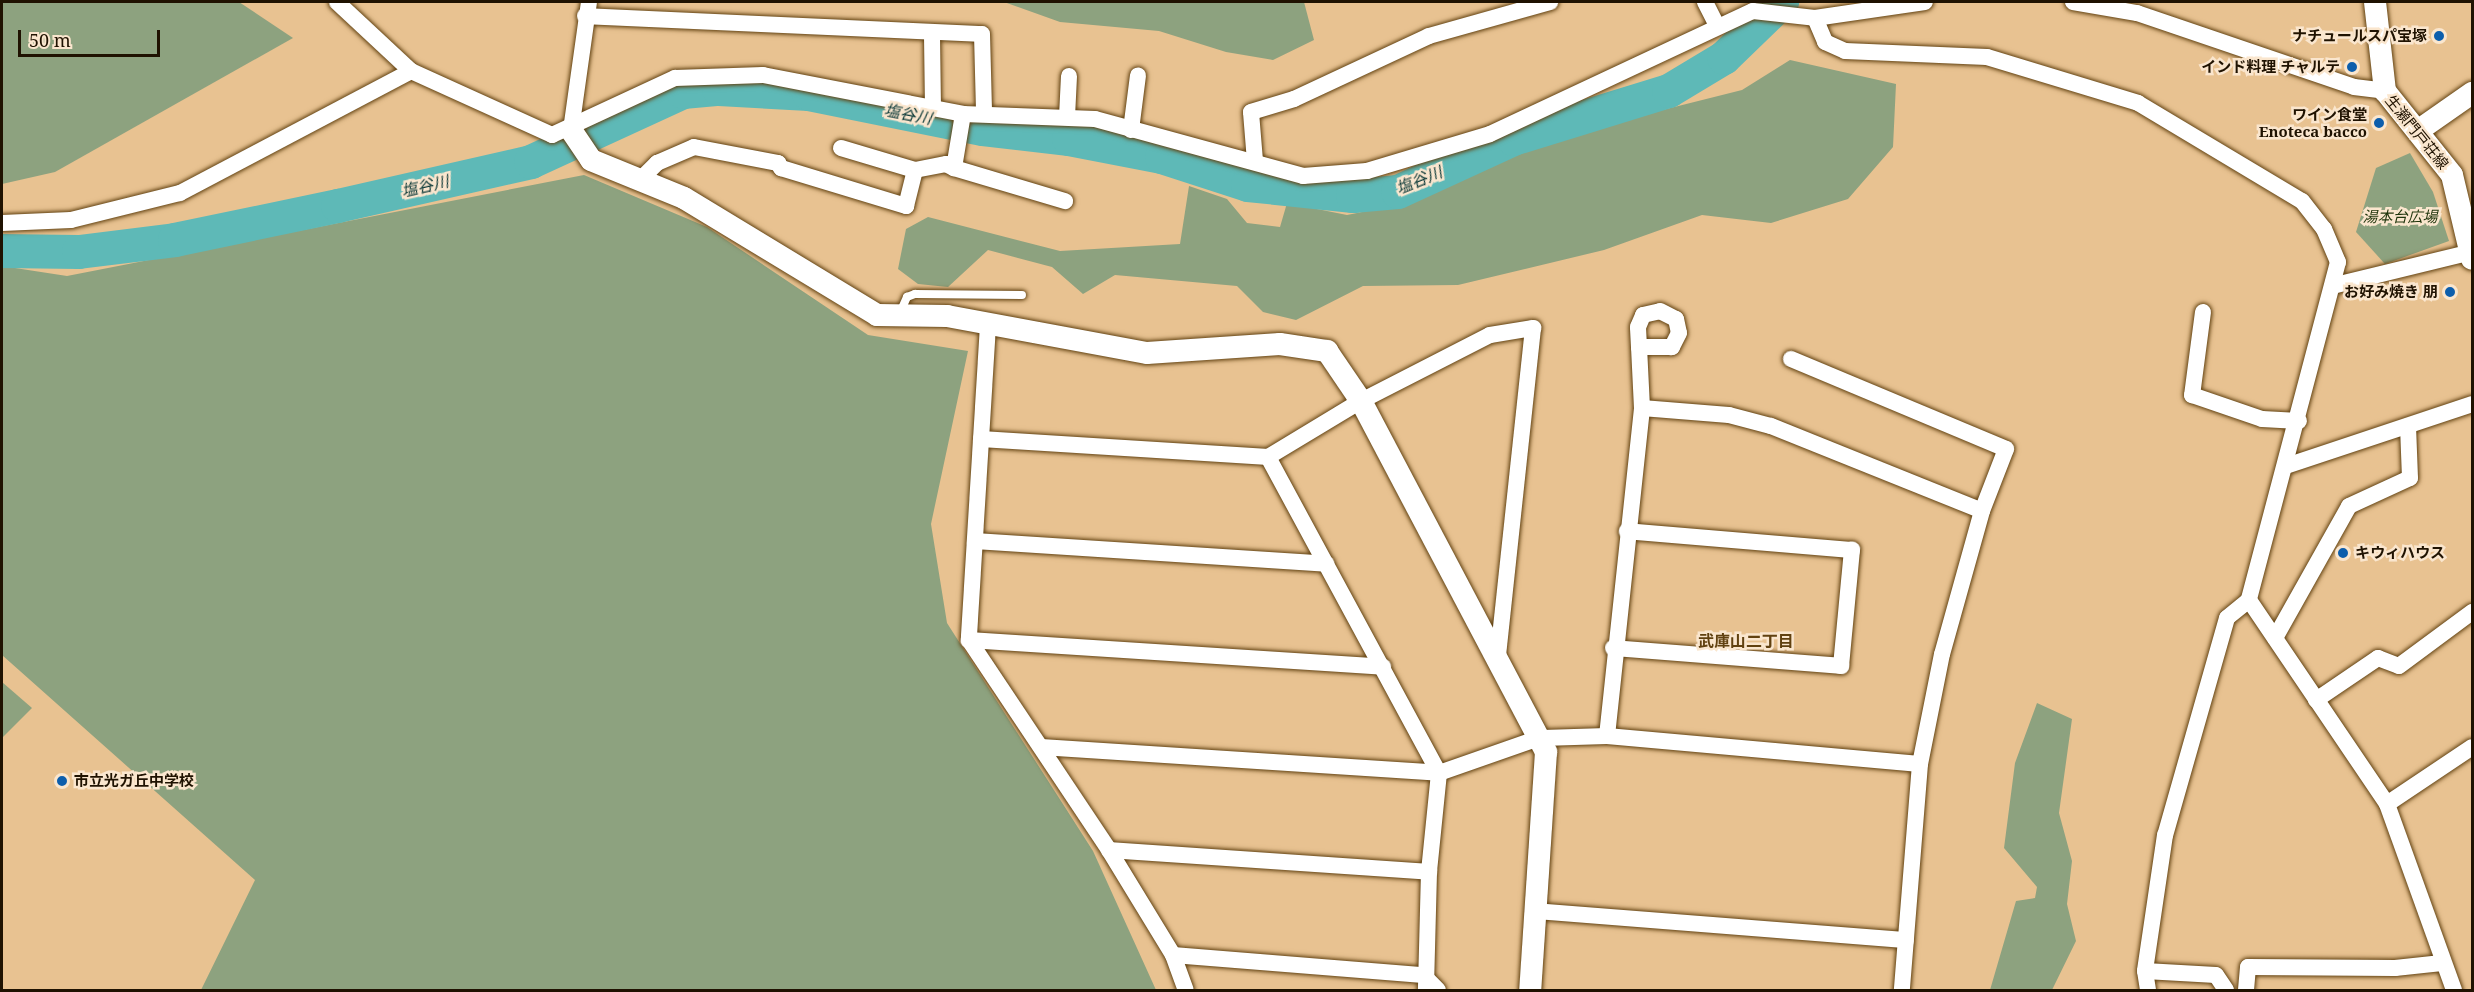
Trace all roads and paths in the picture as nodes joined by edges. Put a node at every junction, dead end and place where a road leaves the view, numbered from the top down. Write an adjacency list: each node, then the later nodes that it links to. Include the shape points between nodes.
1 (337, 2): 12 (street)
2 (1550, 2): 25 (street, via 1429,36 1294,99 1251,112)
3 (1705, 2): 10 (street)
4 (1925, 2): 9 (street)
5 (2073, 2): 15 (street, via 2137,13 2354,87)
6 (2375, 2): 15 (street, 生瀬門戸荘線)
7 (1756, 6): 9 (street); 10 (street)
8 (587, 9): 11 (street); 21 (street)
9 (1815, 18): 32 (street, via 1825,42 1845,51 1987,57 2138,103 2302,201 2324,230 2338,262)
10 (1716, 24): 25 (street, via 1505,128 1367,171 1303,176)
11 (932, 36): 17 (street); 18 (street, via 982,34)
12 (411, 70): 21 (street, via 552,135); 30 (street, via 180,193 71,220)
13 (1138, 75): 22 (street)
14 (1069, 76): 20 (street)
15 (2385, 91): 23 (street, 生瀬門戸荘線)
16 (2472, 93): 23 (street)
17 (933, 106): 19 (street); 21 (street, via 763,75 675,78)
18 (984, 112): 19 (street); 20 (street)
19 (963, 114): 26 (street)
20 (1067, 117): 22 (street)
21 (571, 130): 28 (street, via 591,160)
22 (1131, 130): 25 (street)
23 (2419, 130): 31 (street, 生瀬門戸荘線, via 2452,175)
24 (841, 148): 27 (street)
25 (1255, 161)
26 (954, 168): 27 (street, via 946,164); 29 (street)
27 (915, 170): 28 (street, via 906,206 781,168 778,163 694,147 657,163)
28 (643, 177): 35 (street, via 877,315)
29 (1065, 201)
30 (2, 223)
31 (2472, 255): 32 (street)
32 (2336, 285): 42 (street)
33 (1022, 296): 35 (lane, via 915,294 907,297)
34 (2203, 312): 42 (street, via 2192,395 2262,419)
35 (898, 318): 36 (street, via 947,315)
36 (988, 325): 39 (street, via 1147,353 1312,346 1327,351); 44 (street)
37 (1639, 346): 41 (street)
38 (1791, 359): 47 (street, via 2006,449)
39 (1361, 400): 45 (street); 56 (street); 56 (street, via 1490,335 1533,328)
40 (2472, 404): 43 (street)
41 (1642, 408): 47 (street, via 1729,415 1771,426); 48 (street)
42 (2299, 421): 46 (street)
43 (2408, 426): 46 (street); 53 (street, via 2409,478 2349,506)
44 (981, 439): 45 (street); 49 (street)
45 (1268, 457): 50 (street)
46 (2286, 466): 51 (street)
47 (1982, 511): 63 (street, via 1942,654)
48 (1626, 531): 55 (street); 55 (street, via 1852,550 1841,666)
49 (975, 541): 50 (street); 54 (street)
50 (1326, 564): 57 (street)
51 (2249, 600): 53 (street); 72 (street, via 2227,618 2165,835)
52 (2472, 612): 58 (street, via 2399,666 2378,658)
53 (2275, 638): 58 (street)
54 (969, 640): 57 (street); 61 (street)
55 (1613, 648): 59 (street)
56 (1498, 655): 60 (street)
57 (1383, 667): 64 (street)
58 (2316, 700): 65 (street)
59 (1607, 736): 60 (street); 63 (street)
60 (1539, 738): 64 (street); 68 (street, via 1548,767)
61 (1041, 747): 64 (street); 66 (street)
62 (2472, 747): 65 (street)
63 (1920, 764): 69 (street)
64 (1439, 773): 67 (street)
65 (2387, 804): 71 (street)
66 (1109, 850): 67 (street); 70 (street)
67 (1429, 872): 73 (street)
68 (1535, 911): 69 (street); 76 (street)
69 (1906, 940): 77 (street)
70 (1173, 955): 73 (street); 74 (street)
71 (2442, 963): 80 (street, via 2395,968 2248,967); 81 (street)
72 (2145, 971): 78 (street); 79 (street, via 2216,975)
73 (1425, 983): 75 (street)
74 (1186, 990)
75 (1438, 990)
76 (1530, 990)
77 (1902, 990)
78 (2148, 990)
79 (2226, 990)
80 (2246, 990)
81 (2454, 990)

